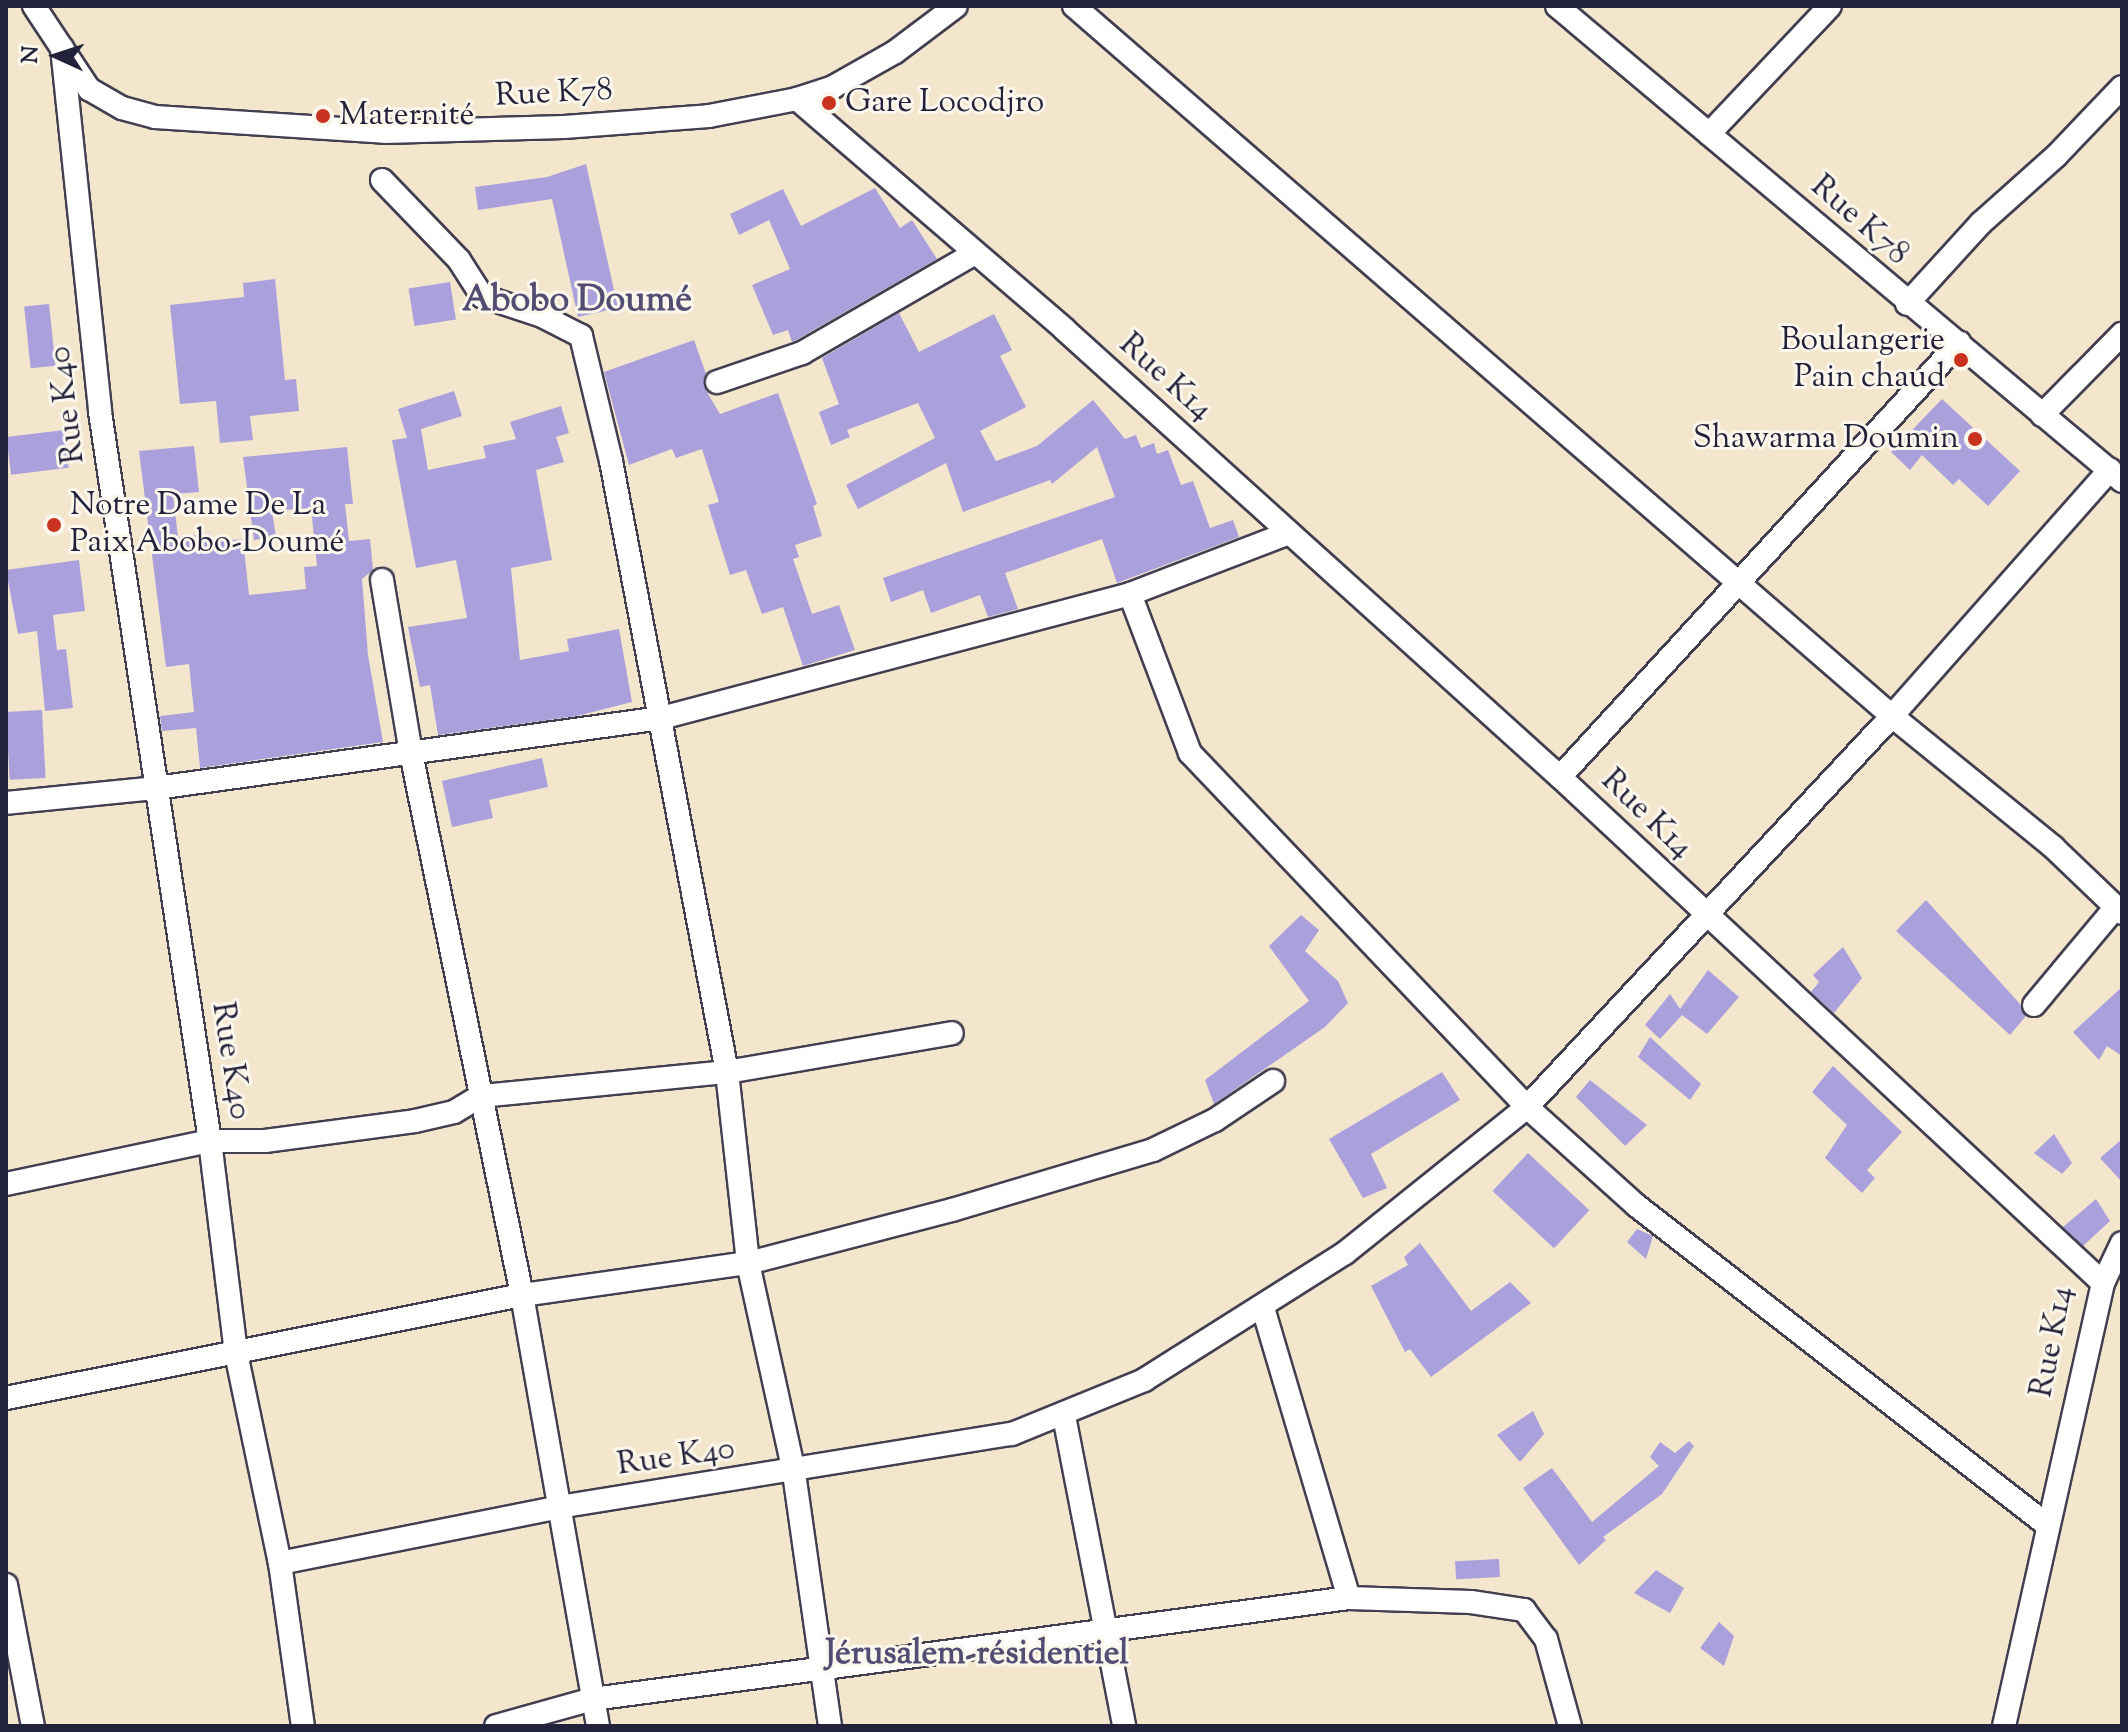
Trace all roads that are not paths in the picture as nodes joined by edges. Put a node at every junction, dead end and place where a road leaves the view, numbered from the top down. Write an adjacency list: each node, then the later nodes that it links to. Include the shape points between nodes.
1 (34, 6): 6 (street, Rue K78)
2 (956, 6): 8 (street, Rue K78, via 895,52 833,87)
3 (1074, 6): 20 (street)
4 (1557, 6): 9 (street, Rue K78)
5 (1830, 6): 9 (street)
6 (62, 48): 8 (street, Rue K78, via 89,89 122,108 155,117 385,132 564,127 709,116); 26 (street, Rue K40, via 100,412)
7 (2122, 87): 12 (street, via 1981,223)
8 (797, 99): 11 (street, Rue K14)
9 (1709, 134): 12 (street, Rue K78)
10 (382, 180): 23 (street, via 459,260 482,296 581,336)
11 (975, 253): 15 (street, via 802,353); 18 (street, Rue K14)
12 (1907, 304): 14 (street, Rue K78)
13 (2122, 334): 16 (street)
14 (1959, 343): 16 (street, Rue K78); 20 (street)
15 (717, 382)
16 (2042, 415): 17 (street, Rue K78)
17 (2116, 476): 22 (street, Rue K40)
18 (1289, 533): 21 (street); 25 (street, Rue K14)
19 (382, 580): 24 (street)
20 (1742, 585): 22 (street); 25 (street)
21 (1130, 594): 23 (street); 35 (street, via 1190,753)
22 (1892, 716): 28 (street, via 2053,847); 29 (street, Rue K40)
23 (661, 718): 24 (street); 32 (street)
24 (411, 753): 26 (street); 34 (street)
25 (1560, 777): 29 (street, Rue K14)
26 (156, 788): 27 (street); 36 (street, Rue K40)
27 (6, 803)
28 (2119, 910): 30 (street)
29 (1705, 916): 35 (street, Rue K40); 40 (street, Rue K14)
30 (2034, 1005)
31 (952, 1033): 32 (street)
32 (727, 1072): 34 (street); 39 (street)
33 (1273, 1081): 39 (street, via 1215,1120 1153,1150)
34 (481, 1096): 36 (street, via 454,1112 415,1121 265,1141); 41 (street)
35 (1527, 1107): 42 (street, Rue K40, via 1345,1253); 48 (street, via 1637,1206)
36 (210, 1141): 37 (street); 43 (street, Rue K40)
37 (6, 1184)
38 (2122, 1243): 40 (street)
39 (748, 1263): 41 (street); 46 (street)
40 (2103, 1283): 48 (street, Rue K14)
41 (522, 1295): 43 (street); 47 (street)
42 (1263, 1308): 45 (street, Rue K40, via 1144,1380); 51 (street)
43 (236, 1353): 44 (street); 49 (street, Rue K40)
44 (6, 1398)
45 (1064, 1416): 46 (street, Rue K40, via 1012,1434); 52 (street)
46 (794, 1473): 47 (street, Rue K40); 53 (street)
47 (559, 1507): 49 (street, Rue K40); 54 (street)
48 (2047, 1525): 62 (street, Rue K14)
49 (280, 1563): 56 (street)
50 (6, 1585): 55 (street)
51 (1349, 1598): 52 (street); 61 (street, via 1471,1602 1524,1610 1546,1639)
52 (1103, 1628): 53 (street); 60 (street)
53 (822, 1669): 54 (street); 59 (street)
54 (593, 1699): 57 (street); 58 (street)
55 (33, 1726)
56 (303, 1726)
57 (496, 1726)
58 (598, 1726)
59 (830, 1726)
60 (1124, 1726)
61 (1570, 1726)
62 (2004, 1726)

